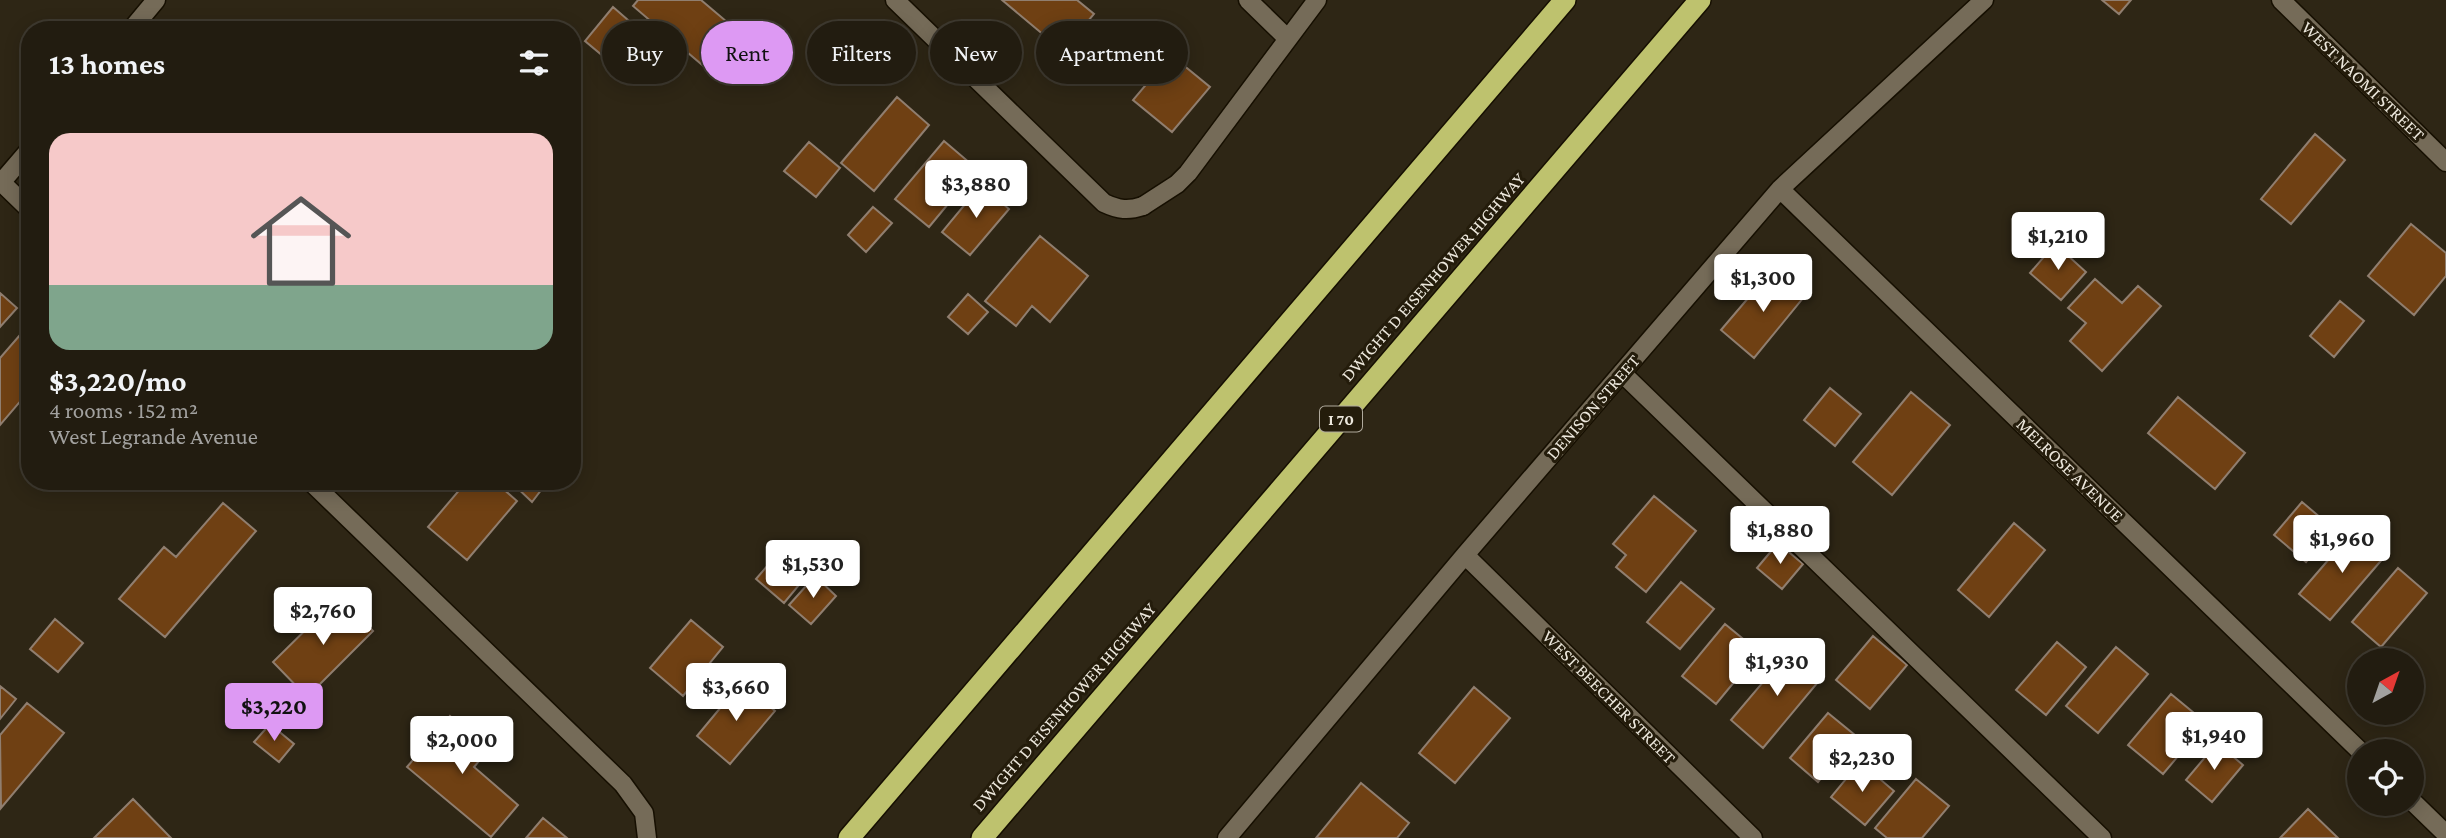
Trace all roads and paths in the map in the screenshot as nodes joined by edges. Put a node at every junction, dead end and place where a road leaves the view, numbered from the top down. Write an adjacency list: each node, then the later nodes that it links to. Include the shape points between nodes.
1 (156, 0): 9 (street)
2 (895, 0): 10 (street, via 1104,203 1119,210 1143,206 1188,173)
3 (1248, 0): 10 (street)
4 (1317, 0): 10 (street)
5 (1565, 0): 23 (highway)
6 (1700, 0): 24 (highway, DWIGHT D EISENHOWER HIGHWAY / I 70)
7 (1984, 0): 14 (street, DENISON STREET)
8 (2281, 0): 12 (street, WEST NAOMI STREET)
9 (138, 21)
10 (1288, 39)
11 (21, 160): 13 (street)
12 (2446, 162)
13 (1, 183): 15 (street)
14 (1780, 190): 16 (street, DENISON STREET); 19 (street, MELROSE AVENUE)
15 (21, 202)
16 (1622, 373): 18 (street, DENISON STREET); 27 (street)
17 (319, 490): 21 (street, via 622,784 644,813)
18 (1465, 555): 25 (street, DENISON STREET); 26 (street, WEST BEECHER STREET)
19 (2348, 739)
20 (2424, 813): 22 (street)
21 (648, 834)
22 (2446, 834)
23 (849, 838)
24 (982, 838)
25 (1227, 838)
26 (1753, 838)
27 (2102, 838)

